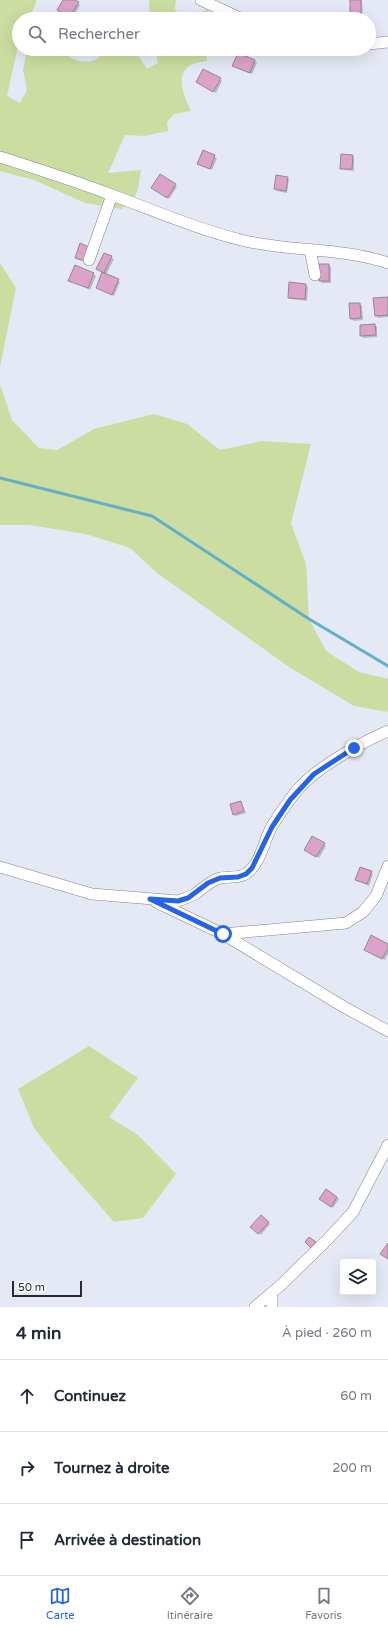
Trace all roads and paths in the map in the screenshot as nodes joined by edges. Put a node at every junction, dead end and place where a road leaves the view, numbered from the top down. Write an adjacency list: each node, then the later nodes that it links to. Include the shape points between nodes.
1 (201, 0): 2 (street)
2 (227, 12)
3 (388, 42): 4 (street)
4 (376, 43)
5 (0, 157): 6 (street)
6 (112, 195): 7 (street, via 168,217 240,240 268,246); 8 (street)
7 (310, 249): 9 (street, via 337,251); 10 (street)
8 (89, 260)
9 (388, 262)
10 (314, 275)
11 (388, 731): 14 (street, via 354,748 314,774 302,785 272,827 252,868 246,874 220,878 208,883 188,898 178,901)
12 (388, 866): 15 (street, via 376,896 363,912 346,923)
13 (0, 867): 14 (street, via 92,894)
14 (150, 899): 15 (street)
15 (223, 934): 16 (street)
16 (368, 1020): 17 (street); 18 (street)
17 (388, 1021)
18 (388, 1031)
19 (388, 1145): 20 (street, via 353,1212)
20 (272, 1294): 21 (street); 22 (street)
21 (255, 1307)
22 (272, 1307)

